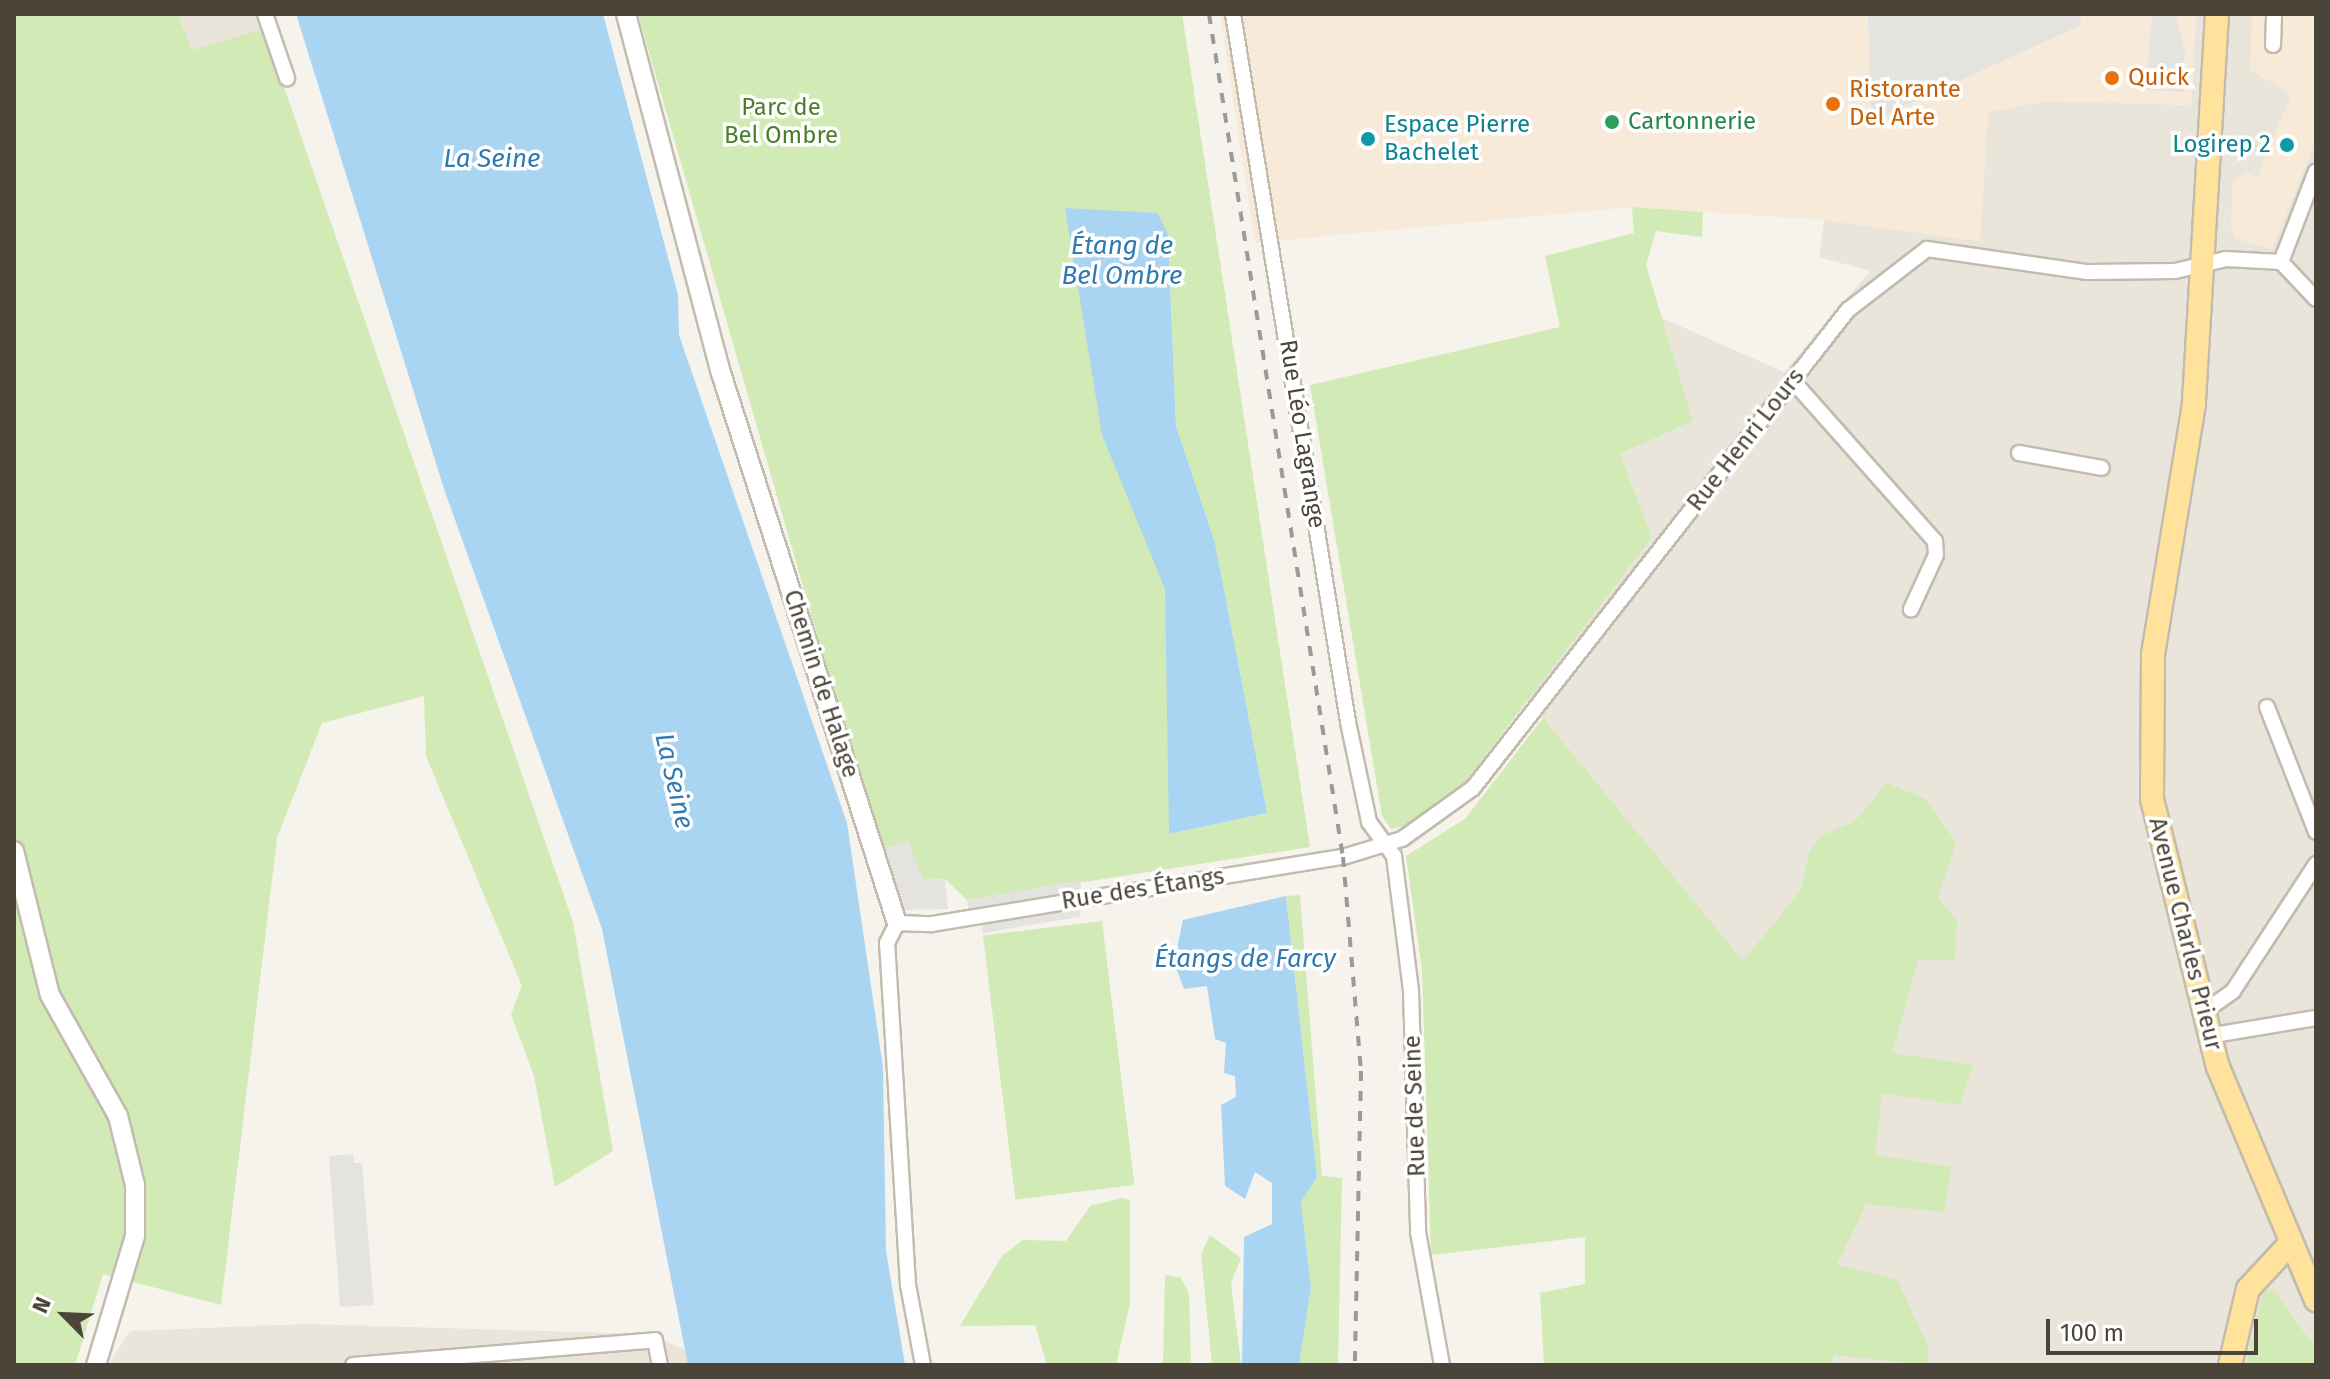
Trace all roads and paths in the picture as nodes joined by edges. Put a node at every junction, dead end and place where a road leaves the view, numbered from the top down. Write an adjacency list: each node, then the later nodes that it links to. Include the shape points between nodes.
1 (265, 14): 7 (street)
2 (626, 14): 21 (street, Chemin de Halage, via 716,357)
3 (1233, 14): 18 (street, Rue Léo Lagrange, via 1348,722 1369,822)
4 (2217, 14): 10 (main road, Avenue Charles Prieur)
5 (2274, 14): 6 (street)
6 (2273, 45)
7 (287, 78)
8 (2316, 171): 9 (street)
9 (2281, 262): 10 (street, Rue Henri Lours); 11 (street)
10 (2204, 263): 12 (street, Rue Henri Lours, via 2175,271 2087,272 1927,249 1848,310); 22 (main road, Avenue Charles Prieur, via 2193,416 2153,655 2150,742 2158,837)
11 (2316, 299)
12 (1792, 380): 15 (street, via 1935,541 1936,555); 18 (street, Rue Henri Lours, via 1473,788)
13 (2019, 453): 14 (street)
14 (2102, 468)
15 (1911, 609)
16 (2267, 707): 17 (street)
17 (2316, 832)
18 (1388, 847): 21 (street, Rue des Étangs); 31 (street, Rue de Seine, via 1411,991 1418,1232)
19 (14, 851): 27 (street, via 50,995 118,1116 135,1185 135,1236)
20 (2316, 864): 22 (street, via 2233,991)
21 (897, 923): 30 (street, via 887,943 908,1285)
22 (2202, 1013): 24 (main road, Avenue Charles Prieur)
23 (2316, 1018): 24 (street)
24 (2208, 1036): 25 (main road, Avenue Charles Prieur)
25 (2288, 1246): 26 (main road, Avenue Charles Prieur); 32 (main road, via 2248,1289)
26 (2316, 1300)
27 (96, 1365)
28 (353, 1365): 29 (street, via 655,1340)
29 (660, 1365)
30 (923, 1365)
31 (1442, 1365)
32 (2230, 1365)

